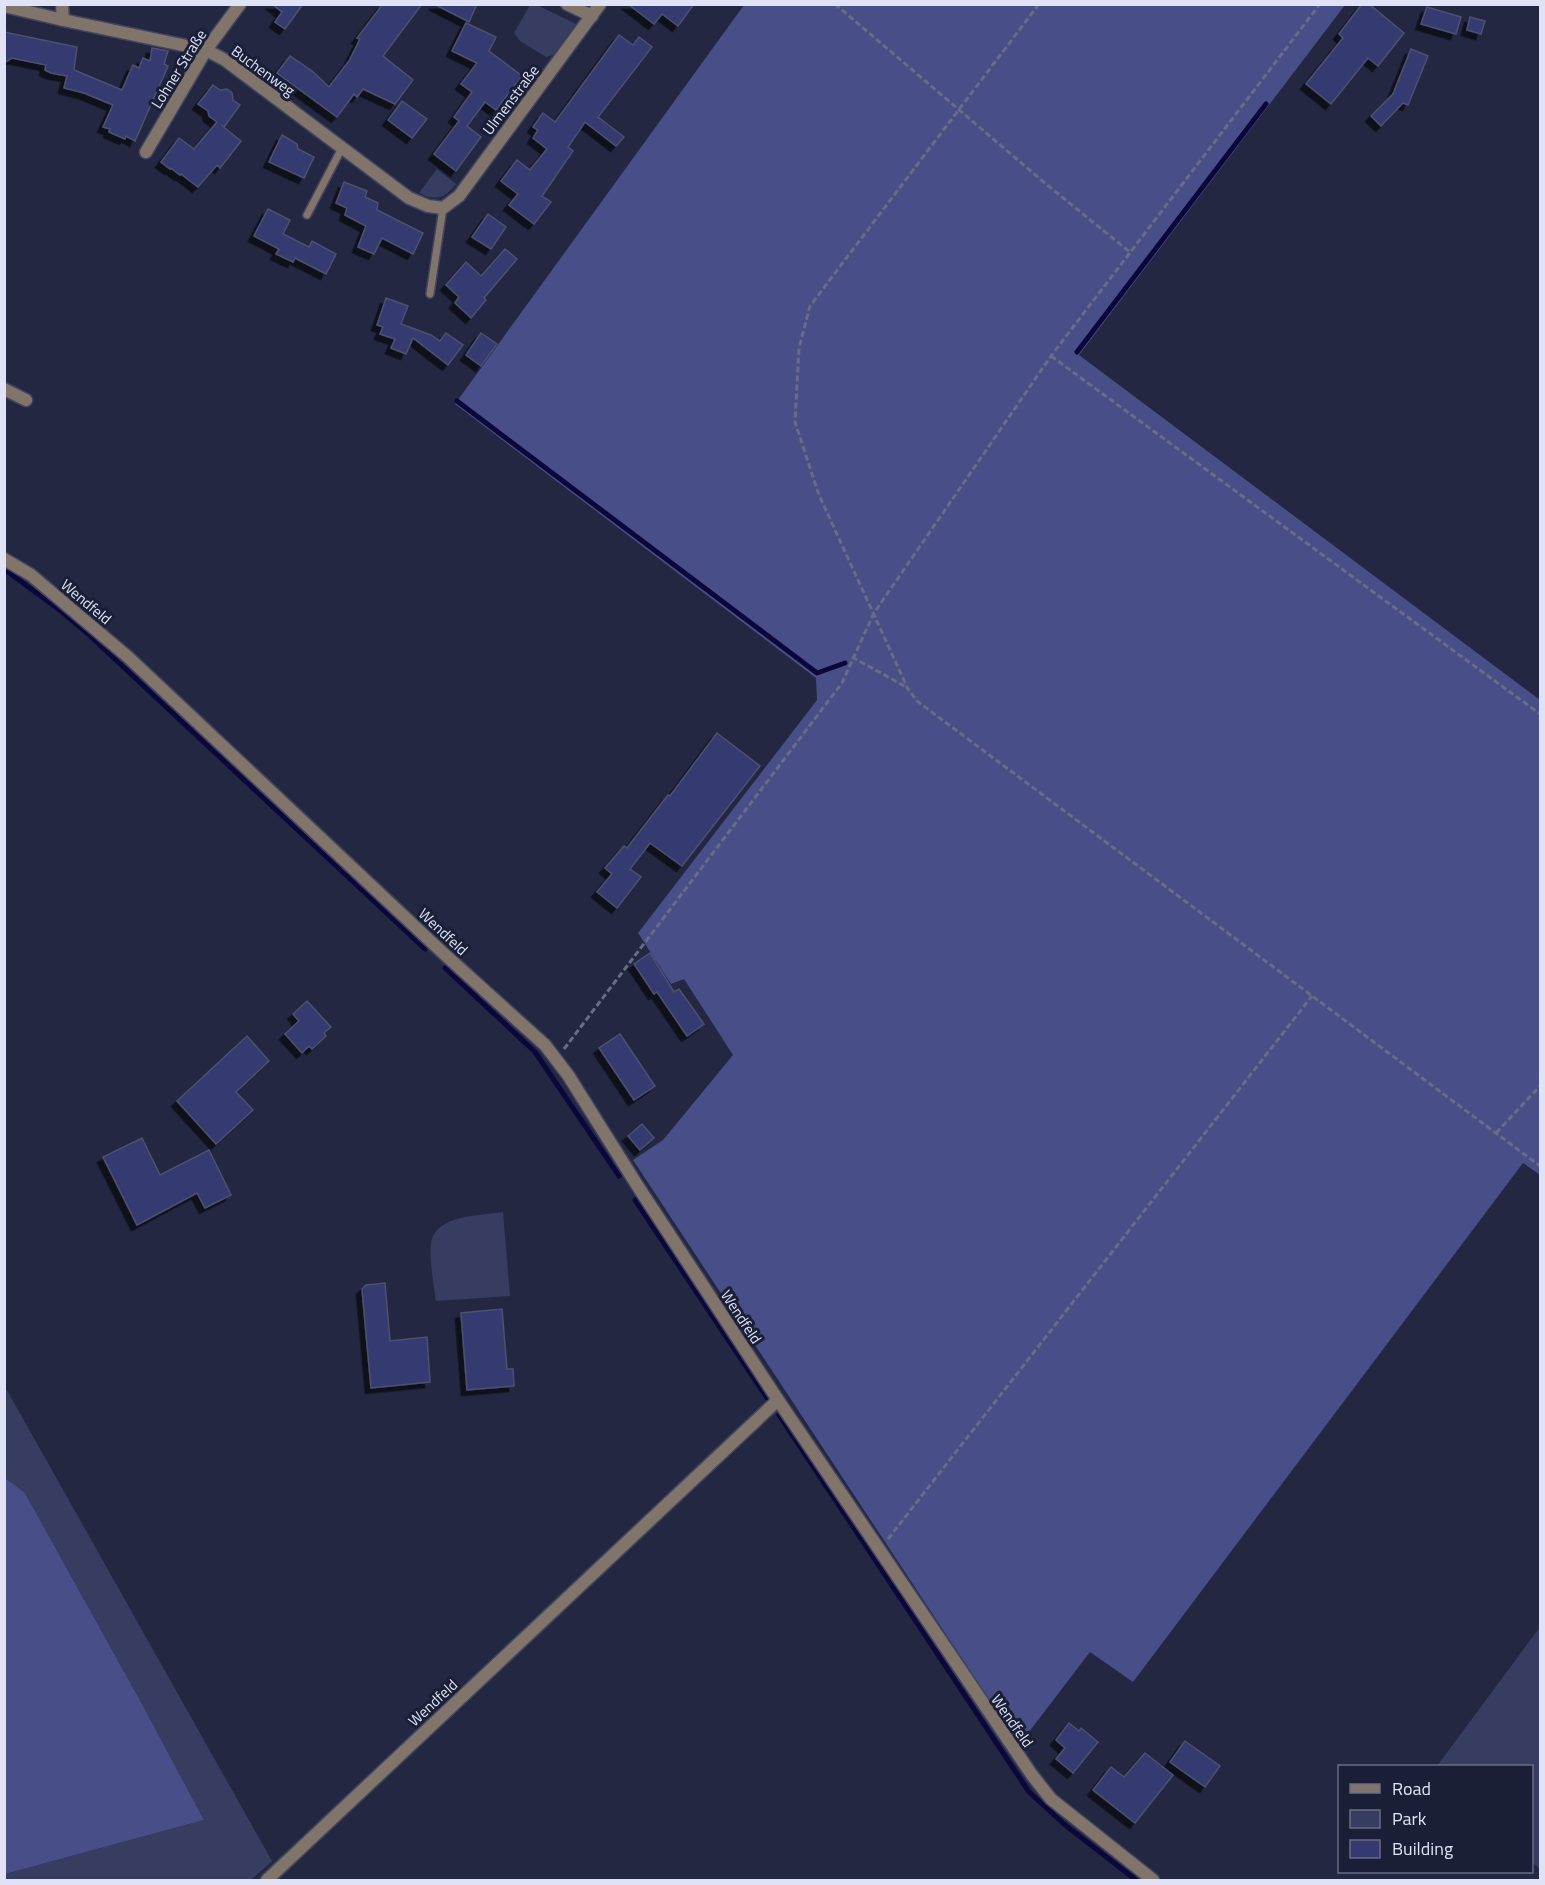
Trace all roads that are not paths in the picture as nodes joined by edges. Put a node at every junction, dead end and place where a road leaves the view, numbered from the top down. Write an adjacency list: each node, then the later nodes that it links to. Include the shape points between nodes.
1 (62, 4): 7 (street)
2 (240, 4): 8 (street, Lohner Straße)
3 (567, 4): 6 (street)
4 (600, 4): 6 (street, Ulmenstraße)
5 (4, 6): 7 (street, Buchenweg)
6 (592, 16): 11 (street, Ulmenstraße, via 459,196)
7 (63, 21): 8 (street, Buchenweg)
8 (206, 50): 9 (street, Buchenweg); 10 (street, Lohner Straße)
9 (342, 148): 11 (street, Buchenweg, via 409,198 428,207); 12 (lane)
10 (146, 152)
11 (443, 208): 13 (lane)
12 (307, 215)
13 (430, 294)
14 (4, 389): 15 (street)
15 (26, 400)
16 (4, 559): 17 (street, Wendfeld, via 31,575 128,657 544,1045)
17 (778, 1400): 18 (street, Wendfeld); 19 (street, Wendfeld, via 990,1716 1051,1799)
18 (267, 1881)
19 (1153, 1881)

